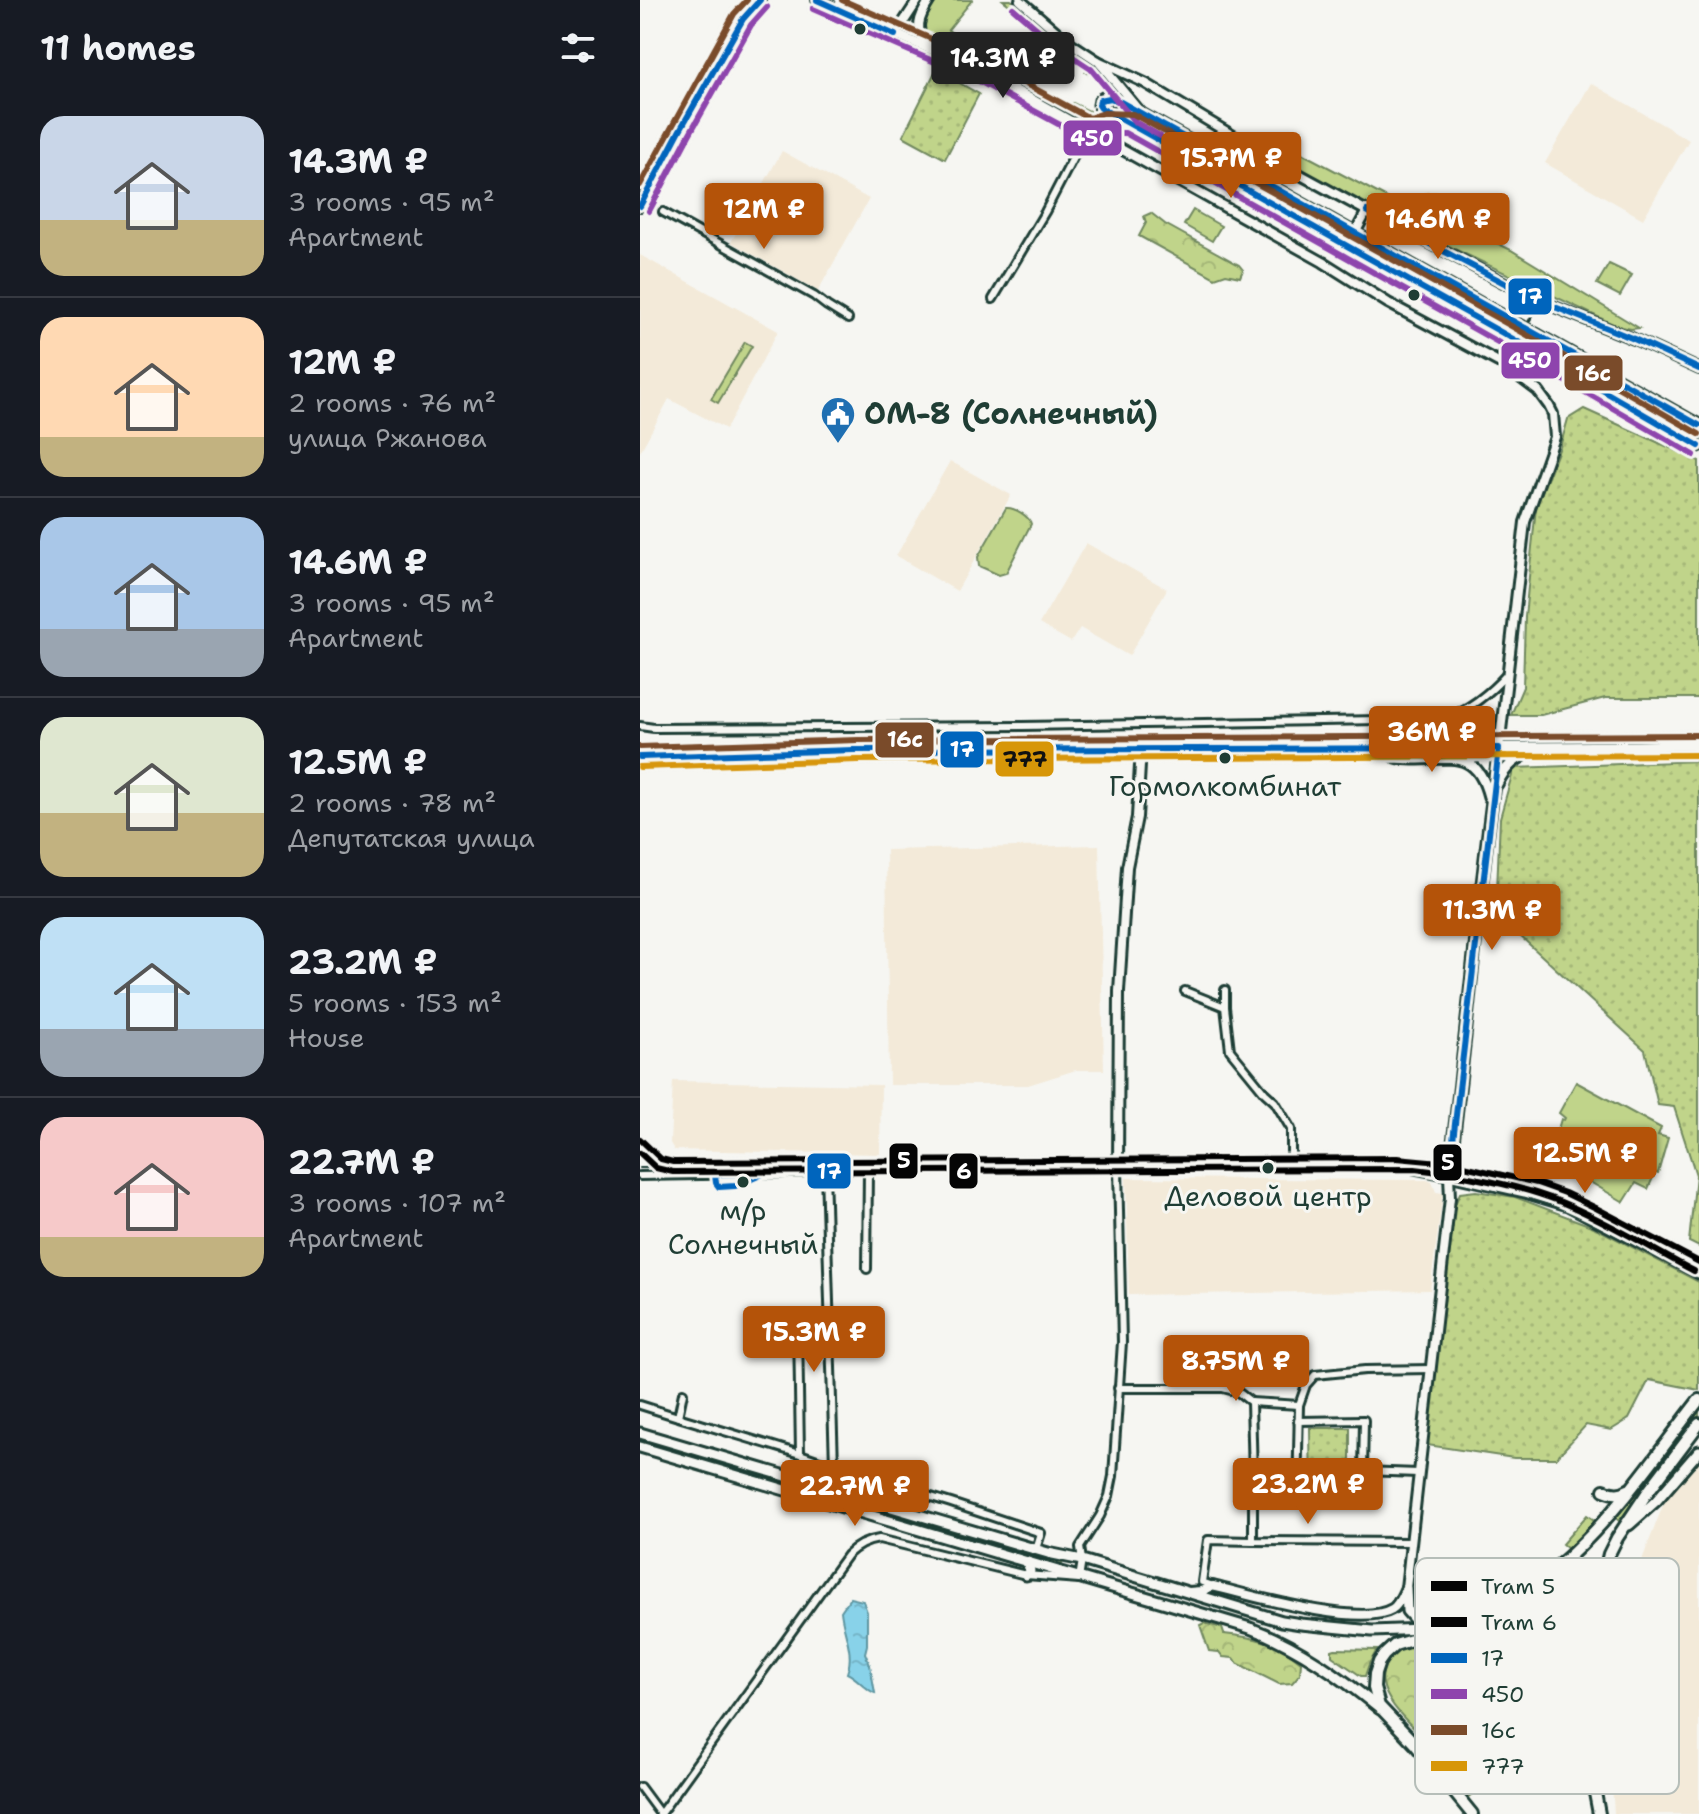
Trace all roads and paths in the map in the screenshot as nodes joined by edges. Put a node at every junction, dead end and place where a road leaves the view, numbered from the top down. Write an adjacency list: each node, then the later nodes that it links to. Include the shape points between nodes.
1 (760, 0): 12 (street, via 743,19 680,130)
2 (817, 0): 6 (street)
3 (918, 0): 6 (street)
4 (930, 0): 7 (street, via 918,23)
5 (1020, 0): 8 (street)
6 (895, 35): 7 (street)
7 (929, 47): 11 (street)
8 (1098, 61): 9 (street); 13 (street)
9 (1141, 114): 10 (main road, via 1111,98 1100,100 1101,108); 15 (main road)
10 (1128, 123): 11 (street); 22 (main road, bridge)
11 (1088, 129): 16 (street); 19 (street)
12 (645, 204)
13 (1367, 211): 15 (street); 17 (street)
14 (663, 212): 18 (street)
15 (1355, 233): 21 (main road, bridge)
16 (993, 299)
17 (1535, 299): 19 (street); 20 (street)
18 (848, 319)
19 (1502, 364): 23 (street, via 1538,391 1555,423 1553,447 1525,522)
20 (1699, 369)
21 (1699, 425)
22 (1699, 446)
23 (1509, 672): 24 (street, via 1471,705 1441,719); 27 (street)
24 (640, 726)
25 (1699, 745): 28 (main road)
26 (1141, 748): 29 (main road); 30 (main road); 35 (street, via 1119,991)
27 (1499, 748): 28 (main road); 29 (main road); 31 (main road)
28 (1542, 748): 31 (main road, via 1506,767)
29 (1375, 749): 31 (main road, via 1401,758 1462,759 1481,773)
30 (640, 757)
31 (1492, 799): 39 (main road)
32 (1225, 990): 34 (street)
33 (1185, 991): 34 (street)
34 (1225, 1007): 36 (street, via 1230,1050 1291,1129)
35 (1118, 1168): 36 (street); 38 (street); 45 (street)
36 (1291, 1168): 39 (street, via 1412,1168)
37 (825, 1171): 38 (street); 40 (street); 60 (street)
38 (868, 1171): 41 (street)
39 (1449, 1175): 42 (main road, via 1568,1205); 44 (street)
40 (640, 1176)
41 (867, 1269)
42 (1699, 1273)
43 (785, 1321): 59 (street, via 798,1325)
44 (1431, 1369): 50 (street, via 1315,1375); 62 (street)
45 (1118, 1388): 48 (street, via 1223,1388); 73 (street, via 1109,1496 1080,1547)
46 (683, 1393): 51 (street)
47 (1699, 1400): 53 (main road)
48 (1251, 1402): 50 (street); 63 (street)
49 (640, 1405): 51 (street)
50 (1299, 1405): 52 (street)
51 (678, 1417): 59 (street)
52 (1298, 1421): 61 (street, via 1364,1420); 64 (street)
53 (1681, 1423): 55 (main road); 65 (main road)
54 (1699, 1424): 67 (main road)
55 (1663, 1426)
56 (640, 1433): 70 (main road)
57 (640, 1447): 74 (main road)
58 (1699, 1451): 67 (main road)
59 (800, 1454): 60 (street)
60 (834, 1465): 70 (street, via 1041,1533)
61 (1363, 1471): 62 (street); 64 (street, via 1363,1500 1297,1499)
62 (1418, 1473): 69 (street)
63 (1253, 1477): 64 (street); 68 (street)
64 (1297, 1478)
65 (1638, 1480): 66 (main road, via 1623,1493); 71 (main road)
66 (1604, 1490)
67 (1623, 1530): 72 (main road)
68 (1253, 1541): 69 (street); 77 (street, via 1208,1540 1202,1582)
69 (1410, 1542): 78 (street)
70 (1036, 1549): 73 (main road)
71 (1566, 1558)
72 (1608, 1558)
73 (1082, 1560): 76 (street); 79 (main road)
74 (1027, 1562): 75 (main road); 76 (main road)
75 (1026, 1575): 76 (street); 88 (street, via 879,1539 854,1548)
76 (1079, 1579): 83 (main road, via 1268,1635)
77 (1213, 1586): 78 (street, via 1301,1608 1368,1614 1395,1607); 79 (street)
78 (1406, 1588): 80 (main road, via 1407,1611)
79 (1189, 1592): 81 (main road, via 1282,1621 1372,1631)
80 (1415, 1620)
81 (1415, 1629)
82 (1415, 1639): 83 (main road, via 1384,1655 1376,1670 1376,1698)
83 (1383, 1711): 84 (main road)
84 (1415, 1744)
85 (640, 1787): 88 (street)
86 (1456, 1794): 89 (main road)
87 (1595, 1794): 90 (main road)
88 (660, 1814)
89 (1472, 1814)
90 (1599, 1814)

